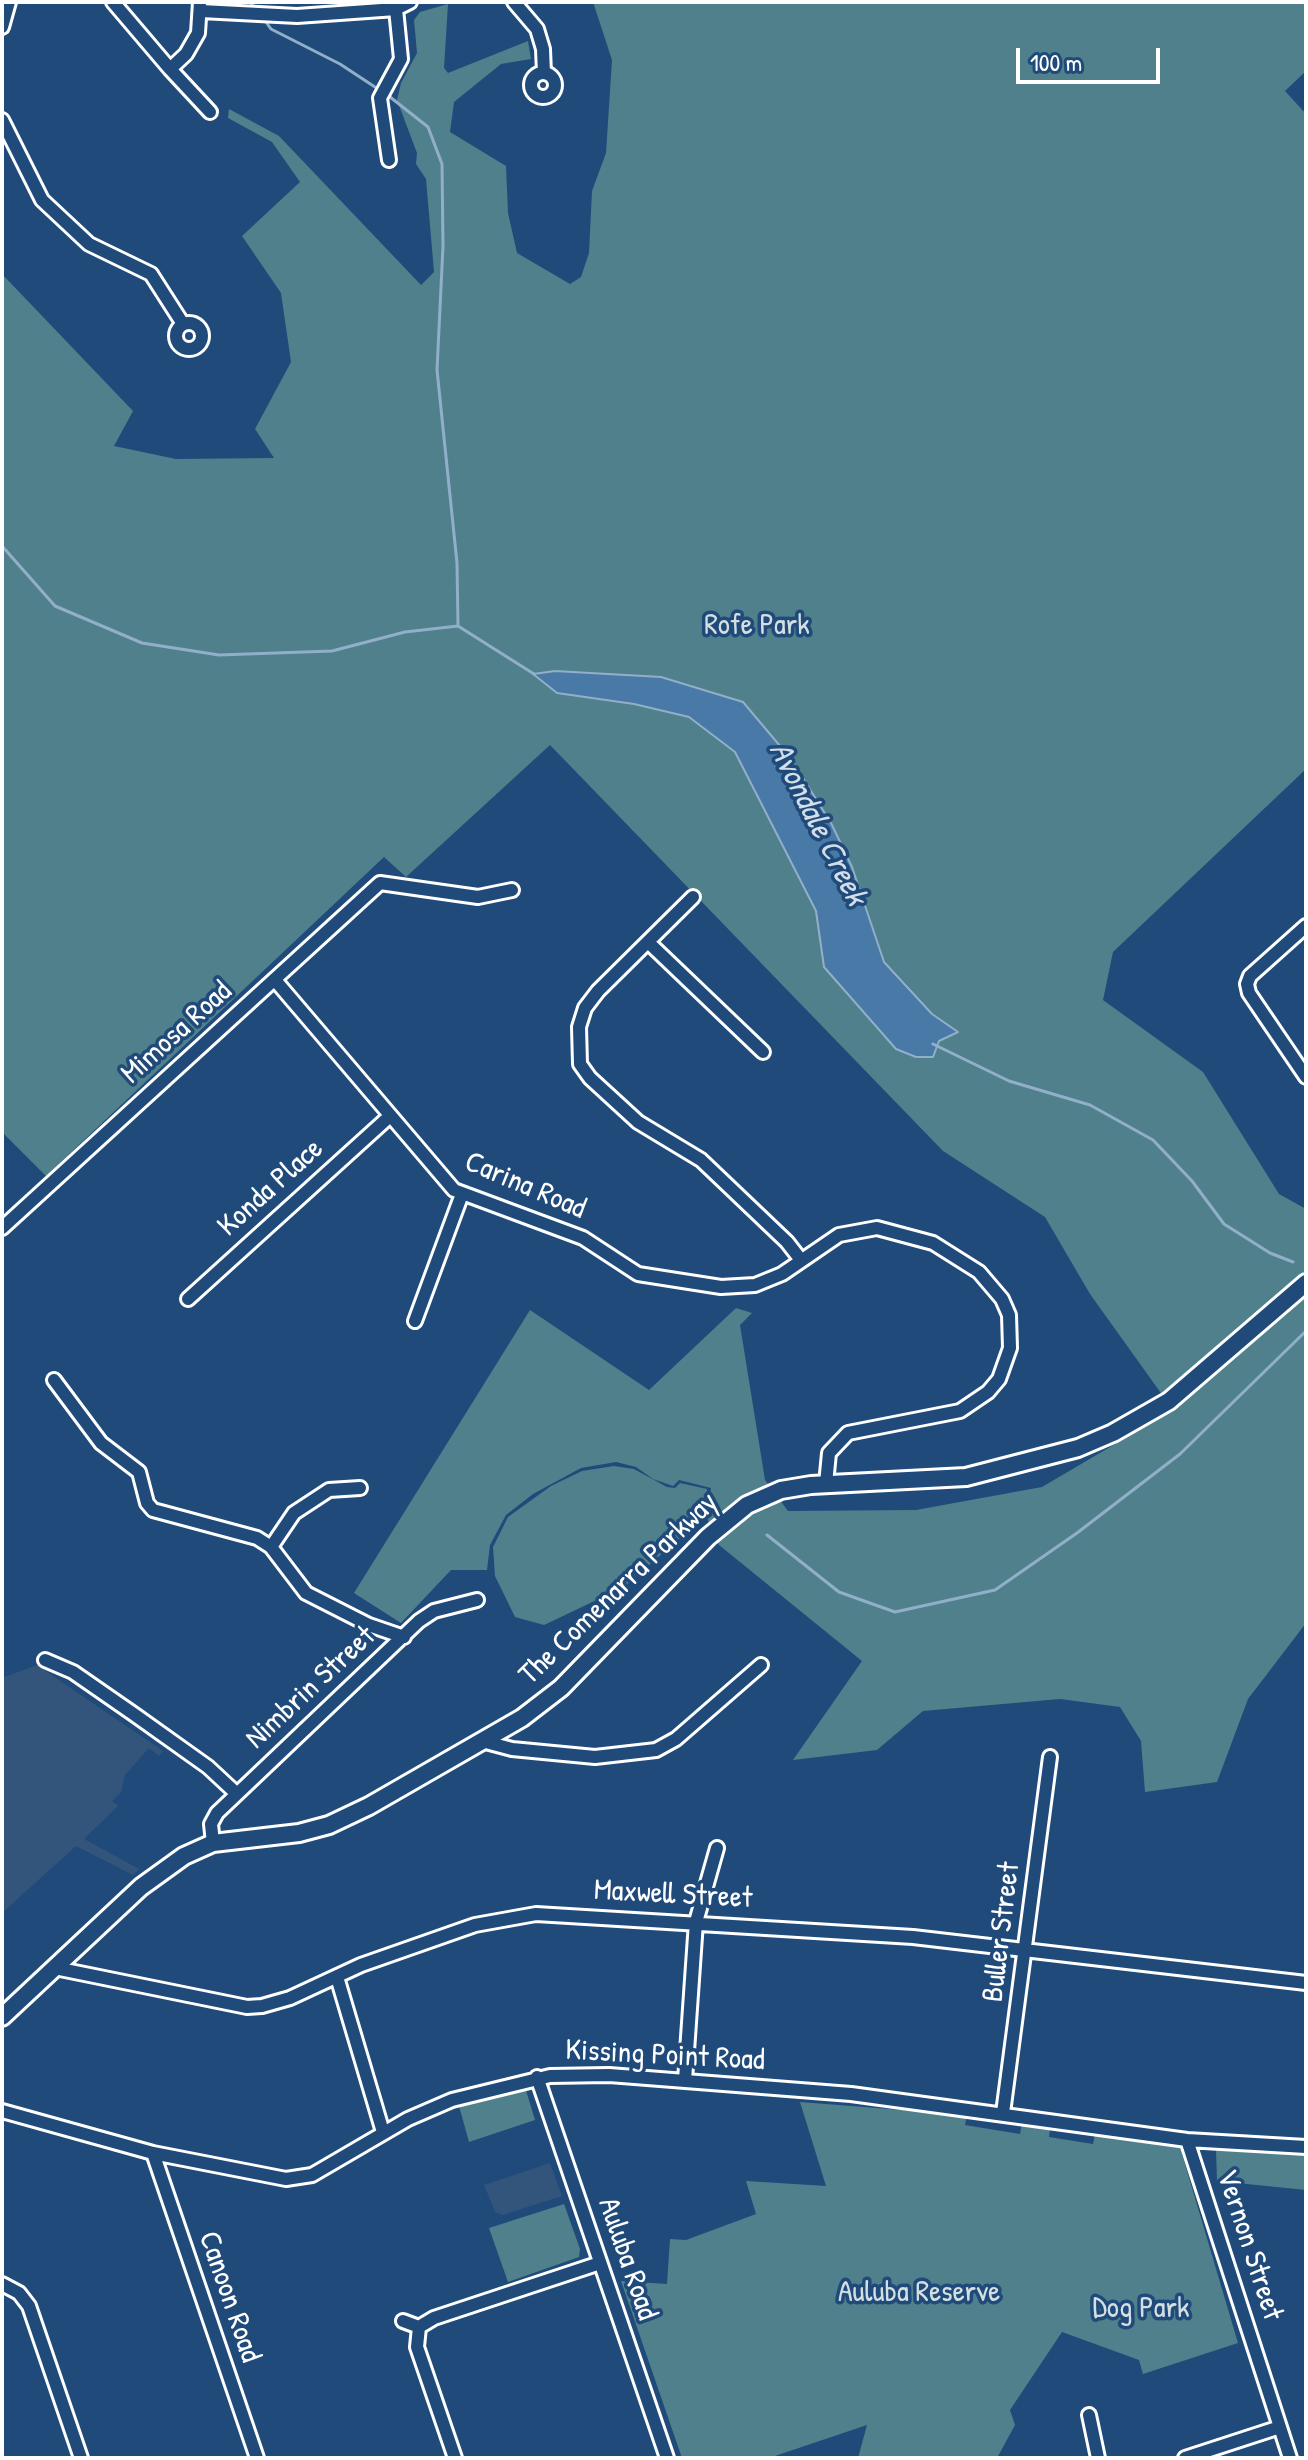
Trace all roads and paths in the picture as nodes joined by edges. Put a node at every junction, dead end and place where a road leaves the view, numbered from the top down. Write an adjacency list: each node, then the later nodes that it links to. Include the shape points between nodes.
1 (9, 2): 7 (street)
2 (113, 2): 8 (street)
3 (410, 2): 6 (street)
4 (514, 2): 9 (street, via 537,29)
5 (201, 7): 6 (street, via 297,16); 8 (street, via 193,44)
6 (396, 9): 12 (street, via 401,59 380,98)
7 (2, 27)
8 (170, 69): 10 (street)
9 (544, 73)
10 (210, 112)
11 (2, 120): 13 (street, via 42,200 89,244 151,274)
12 (389, 160)
13 (183, 324)
14 (512, 890): 18 (street, Mimosa Road, via 478,897 390,883 376,886)
15 (693, 897): 17 (street)
16 (1306, 926): 20 (street, via 1247,984)
17 (649, 943): 19 (street); 24 (street, via 585,1008 579,1027 580,1064 638,1122 701,1160)
18 (275, 980): 21 (street, Carina Road); 23 (street, Mimosa Road)
19 (763, 1052)
20 (1306, 1077)
21 (390, 1116): 22 (street, Carina Road, via 446,1183); 26 (street, Konda Place)
22 (462, 1194): 24 (street, Carina Road, via 592,1243 638,1274 740,1287 771,1280); 27 (street)
23 (2, 1228)
24 (801, 1260): 29 (street, via 849,1230 877,1228 912,1235 952,1254 992,1284 1006,1307 1011,1331 1006,1364 988,1392 960,1411 848,1433 829,1453)
25 (1306, 1283): 29 (main road, The Comenarra Parkway, via 1195,1381 1113,1433 1022,1465 966,1477)
26 (188, 1299)
27 (415, 1321)
28 (54, 1380): 31 (street, via 101,1443 139,1472 153,1510 233,1530)
29 (826, 1484): 36 (main road, The Comenarra Parkway, via 781,1490 737,1511 554,1695)
30 (360, 1488): 31 (street, via 329,1490 318,1497 294,1513)
31 (271, 1547): 33 (street, via 306,1593)
32 (477, 1600): 33 (street, Nimbrin Street, via 434,1611)
33 (404, 1637): 38 (street, Nimbrin Street)
34 (45, 1660): 38 (street, via 73,1672 208,1767)
35 (761, 1665): 36 (street, via 676,1739 656,1750 595,1757)
36 (482, 1741): 39 (main road, The Comenarra Parkway, via 329,1825)
37 (1050, 1757): 42 (street, Buller Street)
38 (237, 1794): 39 (street, Nimbrin Street, via 212,1818)
39 (213, 1843): 43 (main road, The Comenarra Parkway, via 159,1872)
40 (717, 1848): 41 (street)
41 (696, 1922): 42 (street, Maxwell Street); 44 (street, Maxwell Street, via 552,1914 506,1917); 48 (street)
42 (1026, 1949): 45 (street, Maxwell Street); 50 (street, Buller Street)
43 (55, 1968): 44 (street, Maxwell Street, via 247,2007 276,2003); 46 (main road, The Comenarra Parkway)
44 (337, 1977): 51 (street)
45 (1306, 1983)
46 (2, 2017)
47 (537, 2077): 48 (street, Kissing Point Road); 51 (street, Kissing Point Road, via 452,2100); 55 (street, Auluba Road)
48 (685, 2080): 50 (street, Kissing Point Road)
49 (2, 2111): 54 (street, Kissing Point Road)
50 (1003, 2113): 52 (street, Kissing Point Road)
51 (383, 2132): 54 (street, Kissing Point Road, via 299,2179)
52 (1187, 2140): 53 (street, Kissing Point Road); 60 (street, Vernon Street)
53 (1306, 2147)
54 (153, 2153): 62 (street, Canoon Road)
55 (600, 2263): 58 (street); 64 (street, Auluba Road)
56 (2, 2284): 61 (street, via 29,2306)
57 (403, 2321): 58 (street)
58 (419, 2327): 63 (street, via 417,2347)
59 (1089, 2415): 65 (street)
60 (1280, 2427): 66 (street); 67 (street, Vernon Street)
61 (81, 2458)
62 (257, 2458)
63 (455, 2458)
64 (667, 2458)
65 (1098, 2458)
66 (1185, 2458)
67 (1290, 2458)

